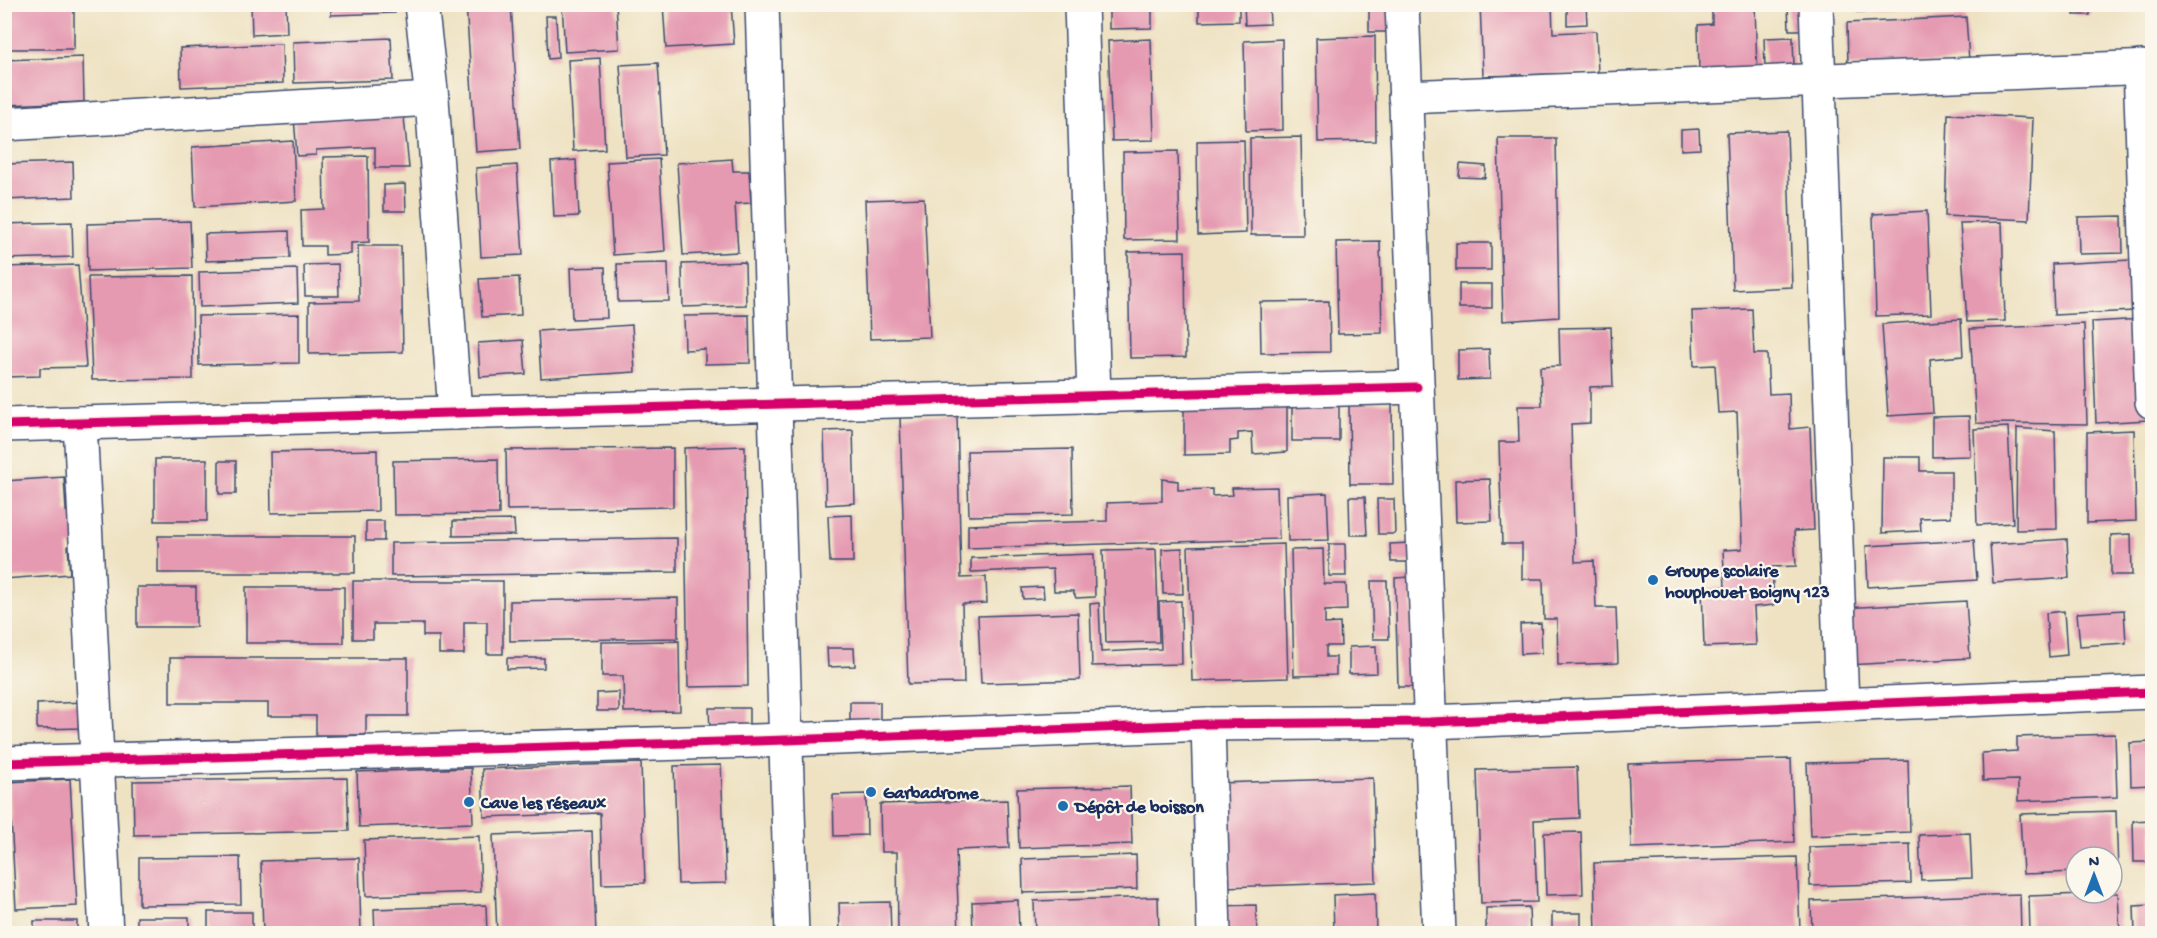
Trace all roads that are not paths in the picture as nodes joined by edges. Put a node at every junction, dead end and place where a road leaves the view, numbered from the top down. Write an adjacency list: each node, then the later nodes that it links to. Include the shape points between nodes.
1 (421, 4): 9 (street)
2 (762, 4): 14 (street)
3 (1081, 4): 12 (street)
4 (1402, 4): 8 (street)
5 (1816, 4): 7 (street)
6 (2146, 67): 7 (street); 13 (street)
7 (1818, 79): 8 (street); 19 (street)
8 (1405, 97): 11 (street)
9 (432, 99): 10 (street); 15 (street)
10 (4, 124)
11 (1417, 387): 12 (street); 20 (street)
12 (1094, 396): 14 (street)
13 (2152, 402)
14 (775, 404): 15 (street); 22 (street)
15 (455, 413): 16 (street)
16 (80, 423): 17 (street); 23 (street)
17 (4, 425)
18 (2152, 692): 19 (street)
19 (1842, 705): 20 (street)
20 (1430, 722): 21 (street); 28 (street)
21 (1209, 724): 22 (street); 27 (street)
22 (786, 740): 23 (street); 26 (street)
23 (98, 760): 24 (street); 25 (street)
24 (4, 763)
25 (106, 933)
26 (792, 933)
27 (1214, 933)
28 (1439, 933)

